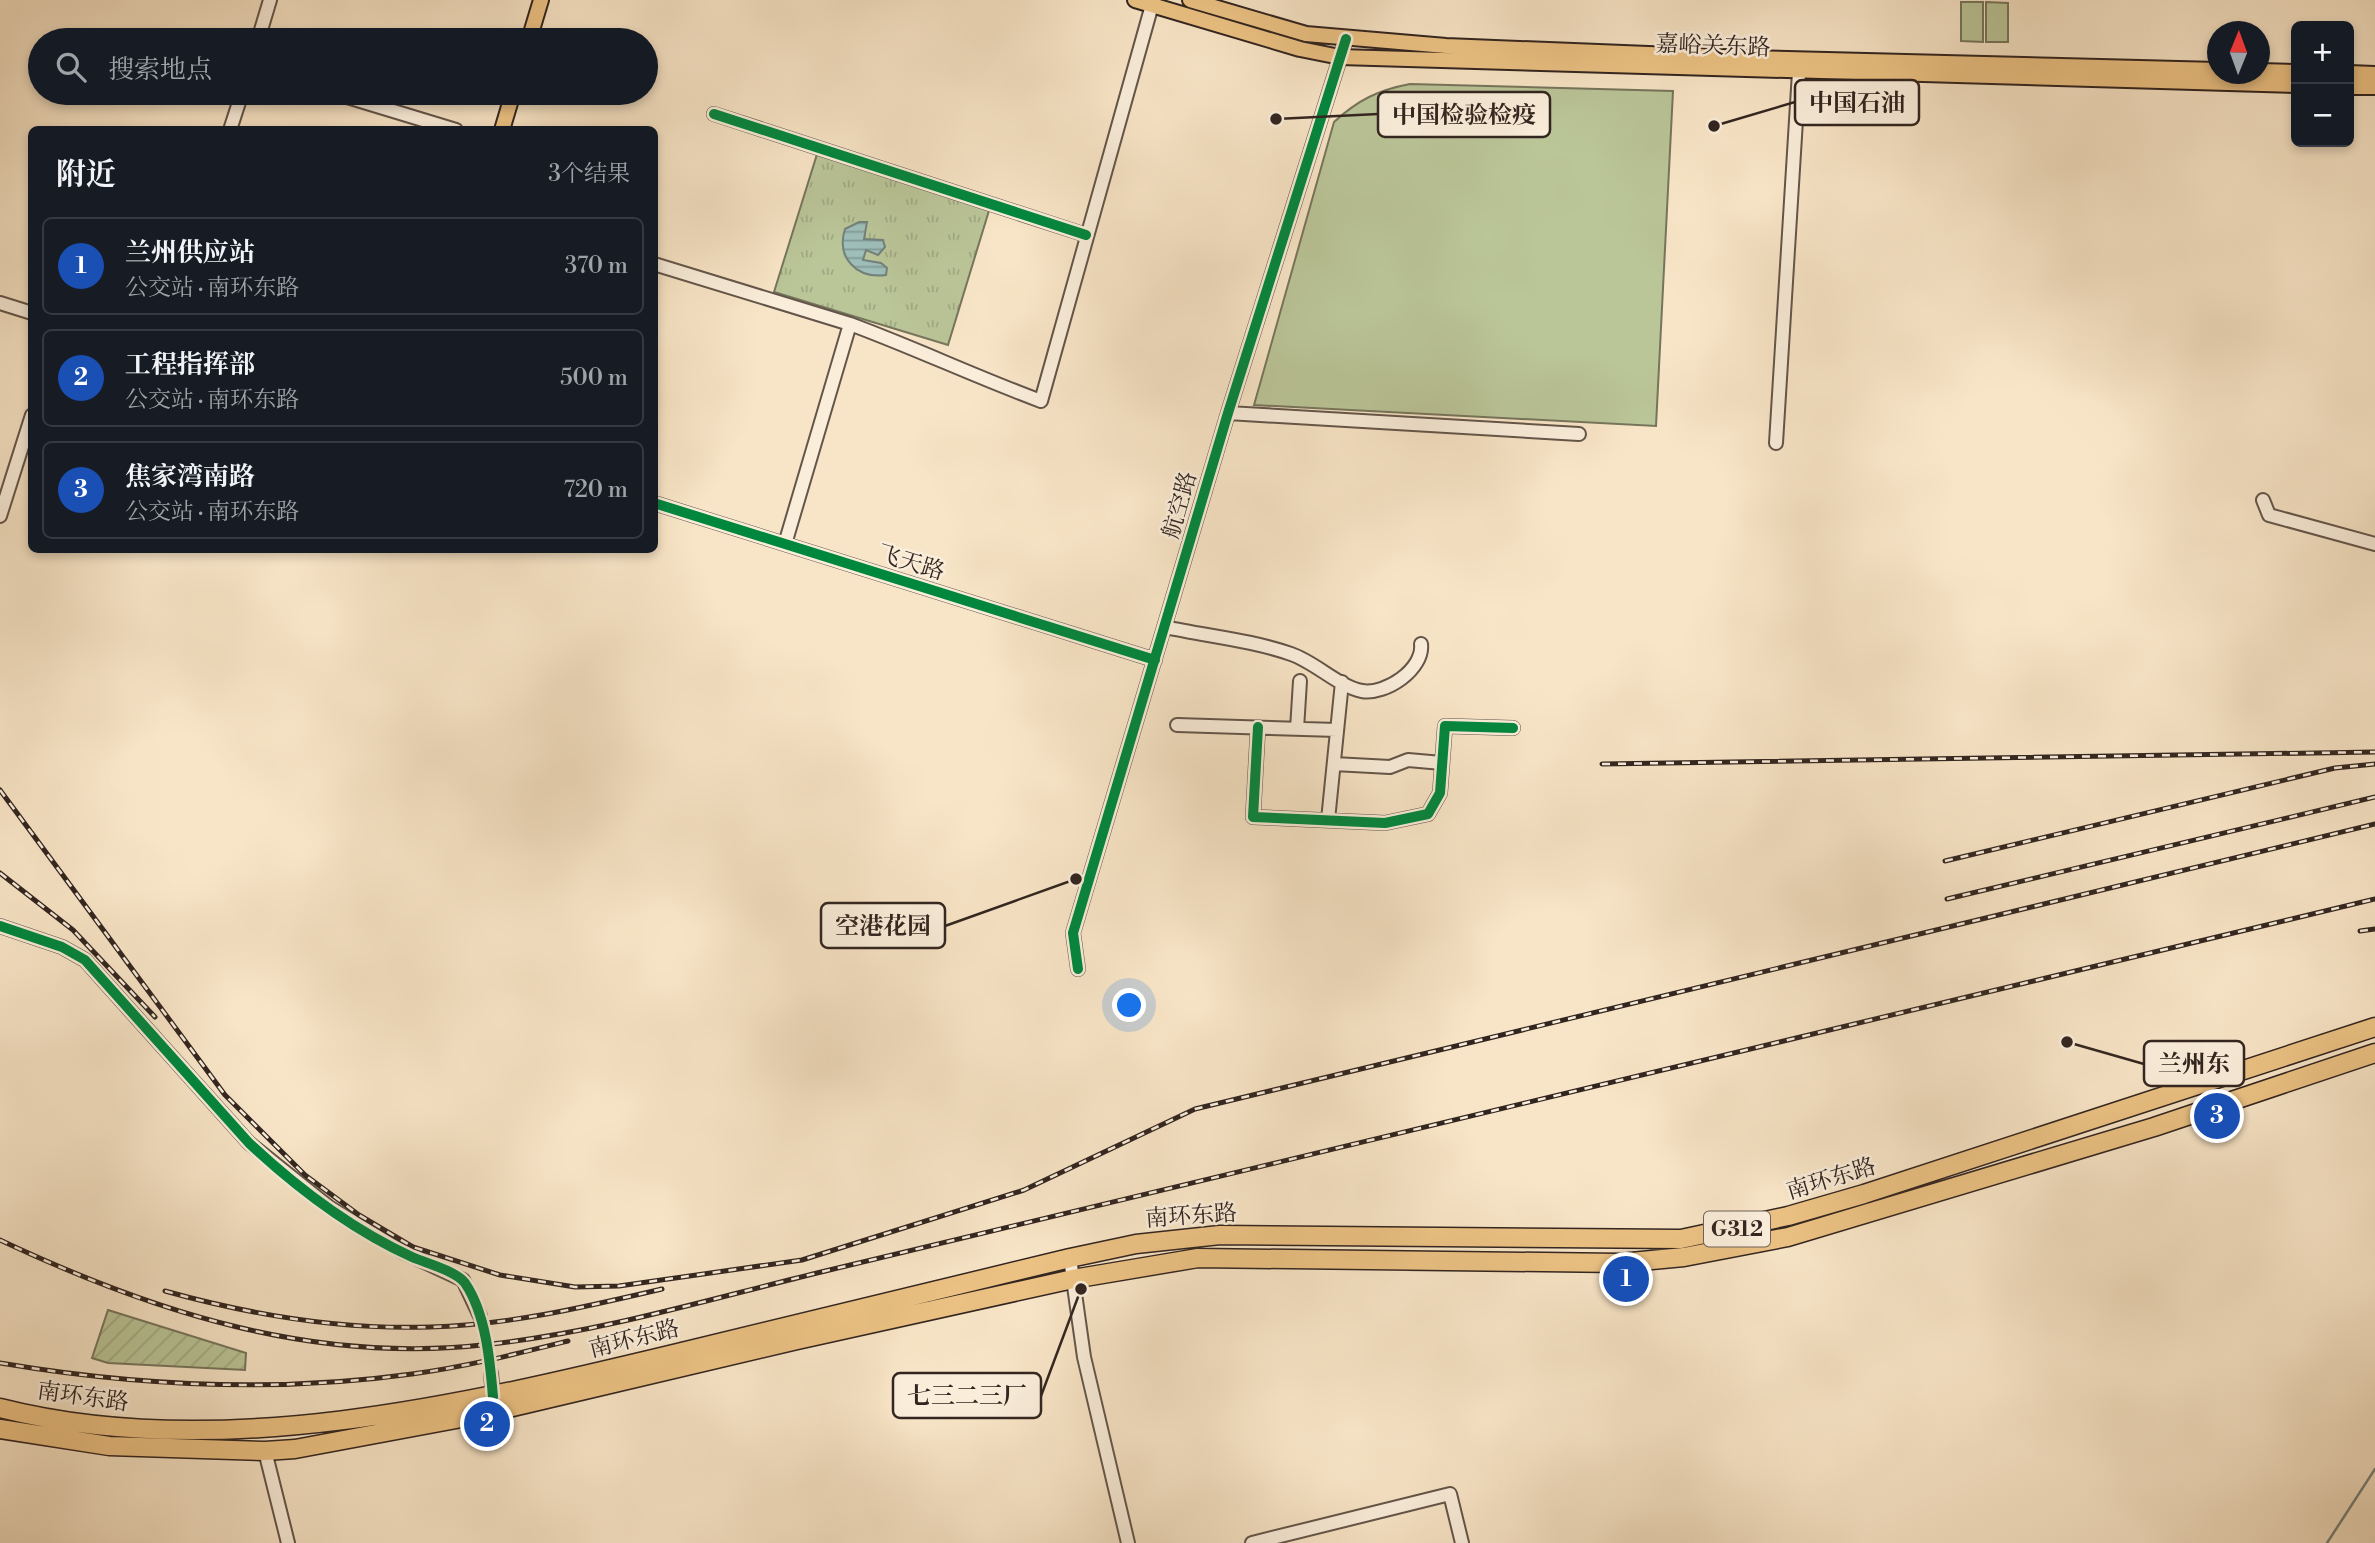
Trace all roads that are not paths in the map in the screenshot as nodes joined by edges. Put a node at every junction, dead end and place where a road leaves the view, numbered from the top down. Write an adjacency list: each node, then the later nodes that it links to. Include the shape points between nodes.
1 (270, 0): 6 (street)
2 (541, 0): 7 (main road)
3 (1135, 0): 5 (main road, 嘉峪关东路)
4 (1190, 0): 8 (main road, 嘉峪关东路, via 1306,34)
5 (1152, 5): 9 (main road, 嘉峪关东路); 26 (street)
6 (262, 28)
7 (533, 28)
8 (1346, 39): 9 (street, 航空路); 10 (main road, 嘉峪关东路, via 1678,56)
9 (1340, 57): 12 (main road, 嘉峪关东路); 31 (street, 航空路)
10 (2207, 70)
11 (2270, 71): 13 (main road)
12 (1799, 72): 16 (main road, 嘉峪关东路); 34 (street)
13 (2291, 72)
14 (2354, 73): 15 (main road)
15 (2375, 74)
16 (2291, 85)
17 (2354, 87): 18 (main road)
18 (2375, 87)
19 (238, 105): 23 (street)
20 (374, 105): 24 (street)
21 (509, 105): 25 (main road)
22 (714, 114): 26 (street)
23 (231, 126)
24 (443, 126)
25 (503, 126)
26 (1086, 236): 30 (street, via 1041,401)
27 (658, 265): 30 (street)
28 (0, 303): 29 (street)
29 (28, 312)
30 (850, 324): 39 (street)
31 (1227, 412): 33 (street); 41 (street, 航空路)
32 (28, 425): 35 (street)
33 (1579, 434)
34 (1776, 443)
35 (4, 486): 38 (street)
36 (2263, 500): 40 (street, via 2269,515)
37 (658, 504): 39 (street, 飞天路)
38 (0, 516)
39 (785, 544): 43 (street, 飞天路)
40 (2375, 544)
41 (1165, 627): 43 (street, 航空路); 45 (street, via 1290,653)
42 (1421, 644): 45 (street, via 1418,662 1389,688 1362,691)
43 (1155, 660): 55 (street, 航空路, via 1073,933)
44 (1300, 681): 49 (street)
45 (1342, 682): 50 (street)
46 (1177, 724): 47 (street)
47 (1258, 727): 49 (street); 53 (street, via 1253,817)
48 (1513, 727): 51 (street, via 1445,726)
49 (1297, 729): 50 (street)
50 (1337, 730): 52 (street)
51 (1442, 763): 52 (street, via 1408,760 1390,767); 53 (street, via 1440,793 1428,814 1385,823)
52 (1334, 764): 53 (street)
53 (1328, 820)
54 (0, 926): 62 (street, via 44,939 85,960 271,1163 390,1245 463,1280)
55 (1078, 968)
56 (2375, 1027): 58 (highway, 南环东路 / G312)
57 (2375, 1054): 59 (highway, 南环东路 / G312)
58 (2146, 1104): 59 (highway); 60 (highway, 南环东路 / G312, via 1788,1216 1681,1239 1220,1235 1136,1244)
59 (2154, 1128): 61 (highway, 南环东路 / G312, via 1788,1237 1685,1257 1620,1263 1198,1258)
60 (1070, 1258): 61 (street); 64 (highway, 南环东路 / G312)
61 (1073, 1279): 67 (highway, 南环东路 / G312, via 483,1414); 69 (street, via 1084,1357)
62 (480, 1316)
63 (491, 1373): 64 (street)
64 (493, 1397): 65 (highway, 南环东路 / G312, via 258,1428 163,1431)
65 (0, 1408)
66 (0, 1429): 67 (highway, 南环东路 / G312, via 80,1444)
67 (265, 1451): 68 (street)
68 (288, 1543)
69 (1128, 1543)
70 (1252, 1543): 71 (street, via 1450,1494)
71 (1462, 1543)

